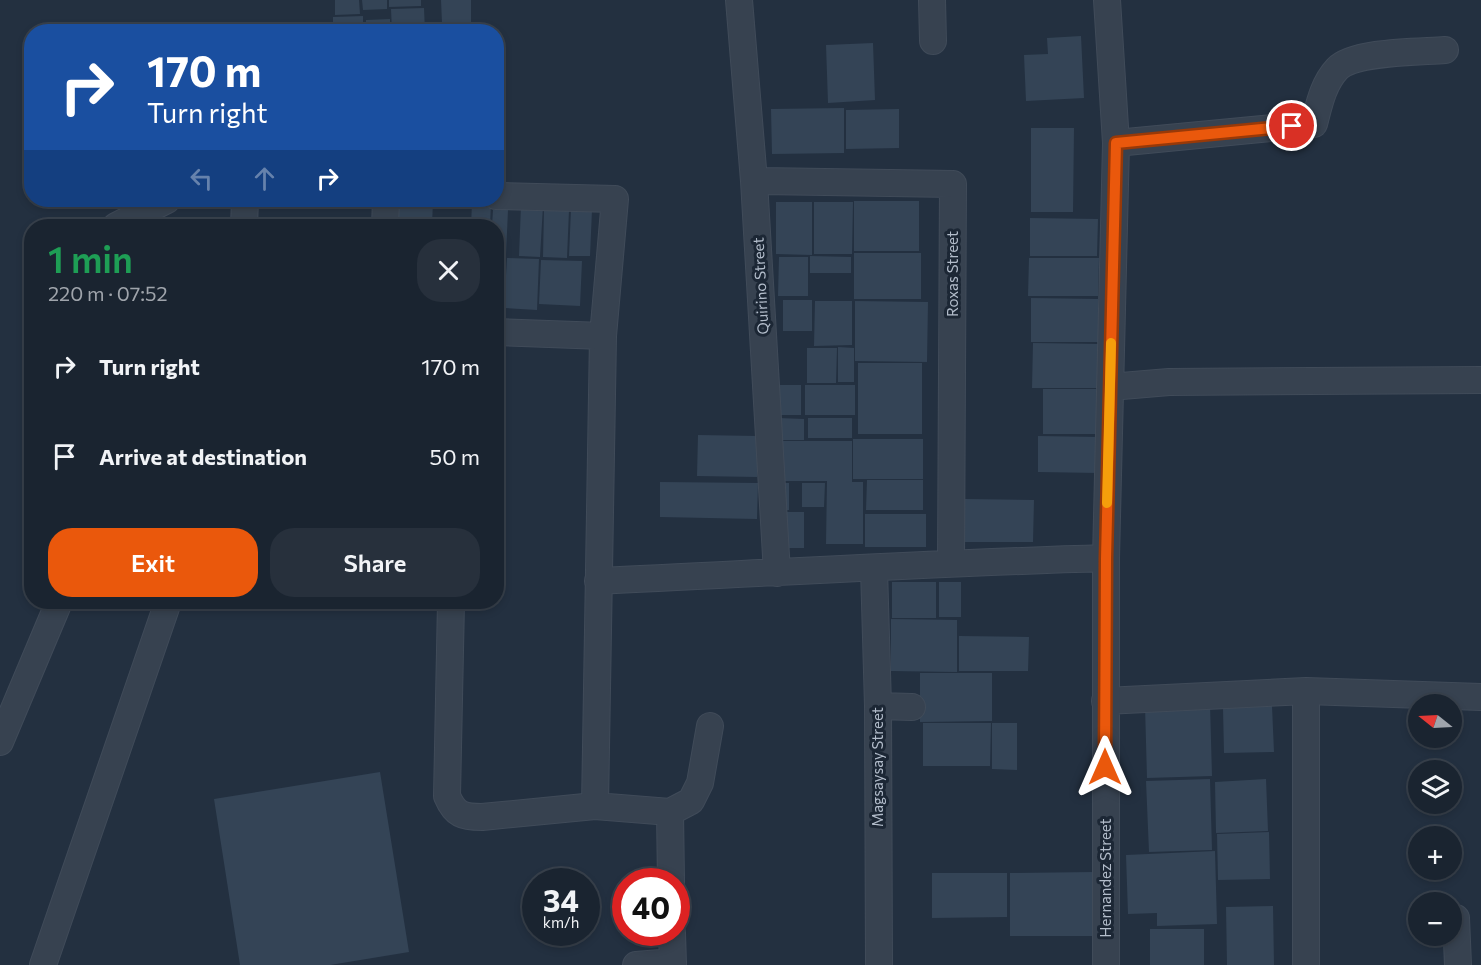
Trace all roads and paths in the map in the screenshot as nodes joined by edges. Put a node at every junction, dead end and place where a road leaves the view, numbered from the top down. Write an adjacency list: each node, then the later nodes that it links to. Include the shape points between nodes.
1 (739, 0): 7 (street, Quirino Street)
2 (932, 0): 4 (street)
3 (1107, 0): 6 (street, Hernandez Street)
4 (933, 41)
5 (1445, 50): 6 (street, via 1357,58 1338,68 1324,86 1314,124)
6 (1116, 143): 14 (street, Hernandez Street)
7 (754, 181): 16 (street, Roxas Street, via 953,183); 18 (street, Quirino Street)
8 (504, 196): 12 (street, via 615,200)
9 (153, 207): 10 (street)
10 (130, 219)
11 (504, 332): 12 (street)
12 (603, 336): 19 (street)
13 (1481, 380): 14 (street, via 1169,382)
14 (1110, 387): 15 (street, Hernandez Street)
15 (1106, 558): 16 (street); 25 (street, Hernandez Street)
16 (951, 563): 17 (street)
17 (874, 569): 18 (street); 26 (street, Magsaysay Street)
18 (777, 573): 19 (street)
19 (598, 581): 30 (street)
20 (56, 609): 29 (street)
21 (166, 609): 36 (street)
22 (451, 609): 30 (street, via 447,796 453,808 464,817 482,817)
23 (1305, 691): 24 (street); 25 (street); 40 (street)
24 (1481, 697)
25 (1105, 701): 39 (street, Hernandez Street)
26 (878, 706): 27 (street); 38 (street, Magsaysay Street)
27 (912, 707)
28 (710, 726): 31 (street, via 700,783 691,801)
29 (0, 742)
30 (595, 806): 31 (street)
31 (670, 812): 32 (street)
32 (671, 868)
33 (672, 946): 35 (street)
34 (1457, 946): 41 (street)
35 (673, 963): 37 (street)
36 (43, 965)
37 (636, 965)
38 (879, 965)
39 (1106, 965)
40 (1306, 965)
41 (1458, 965)

